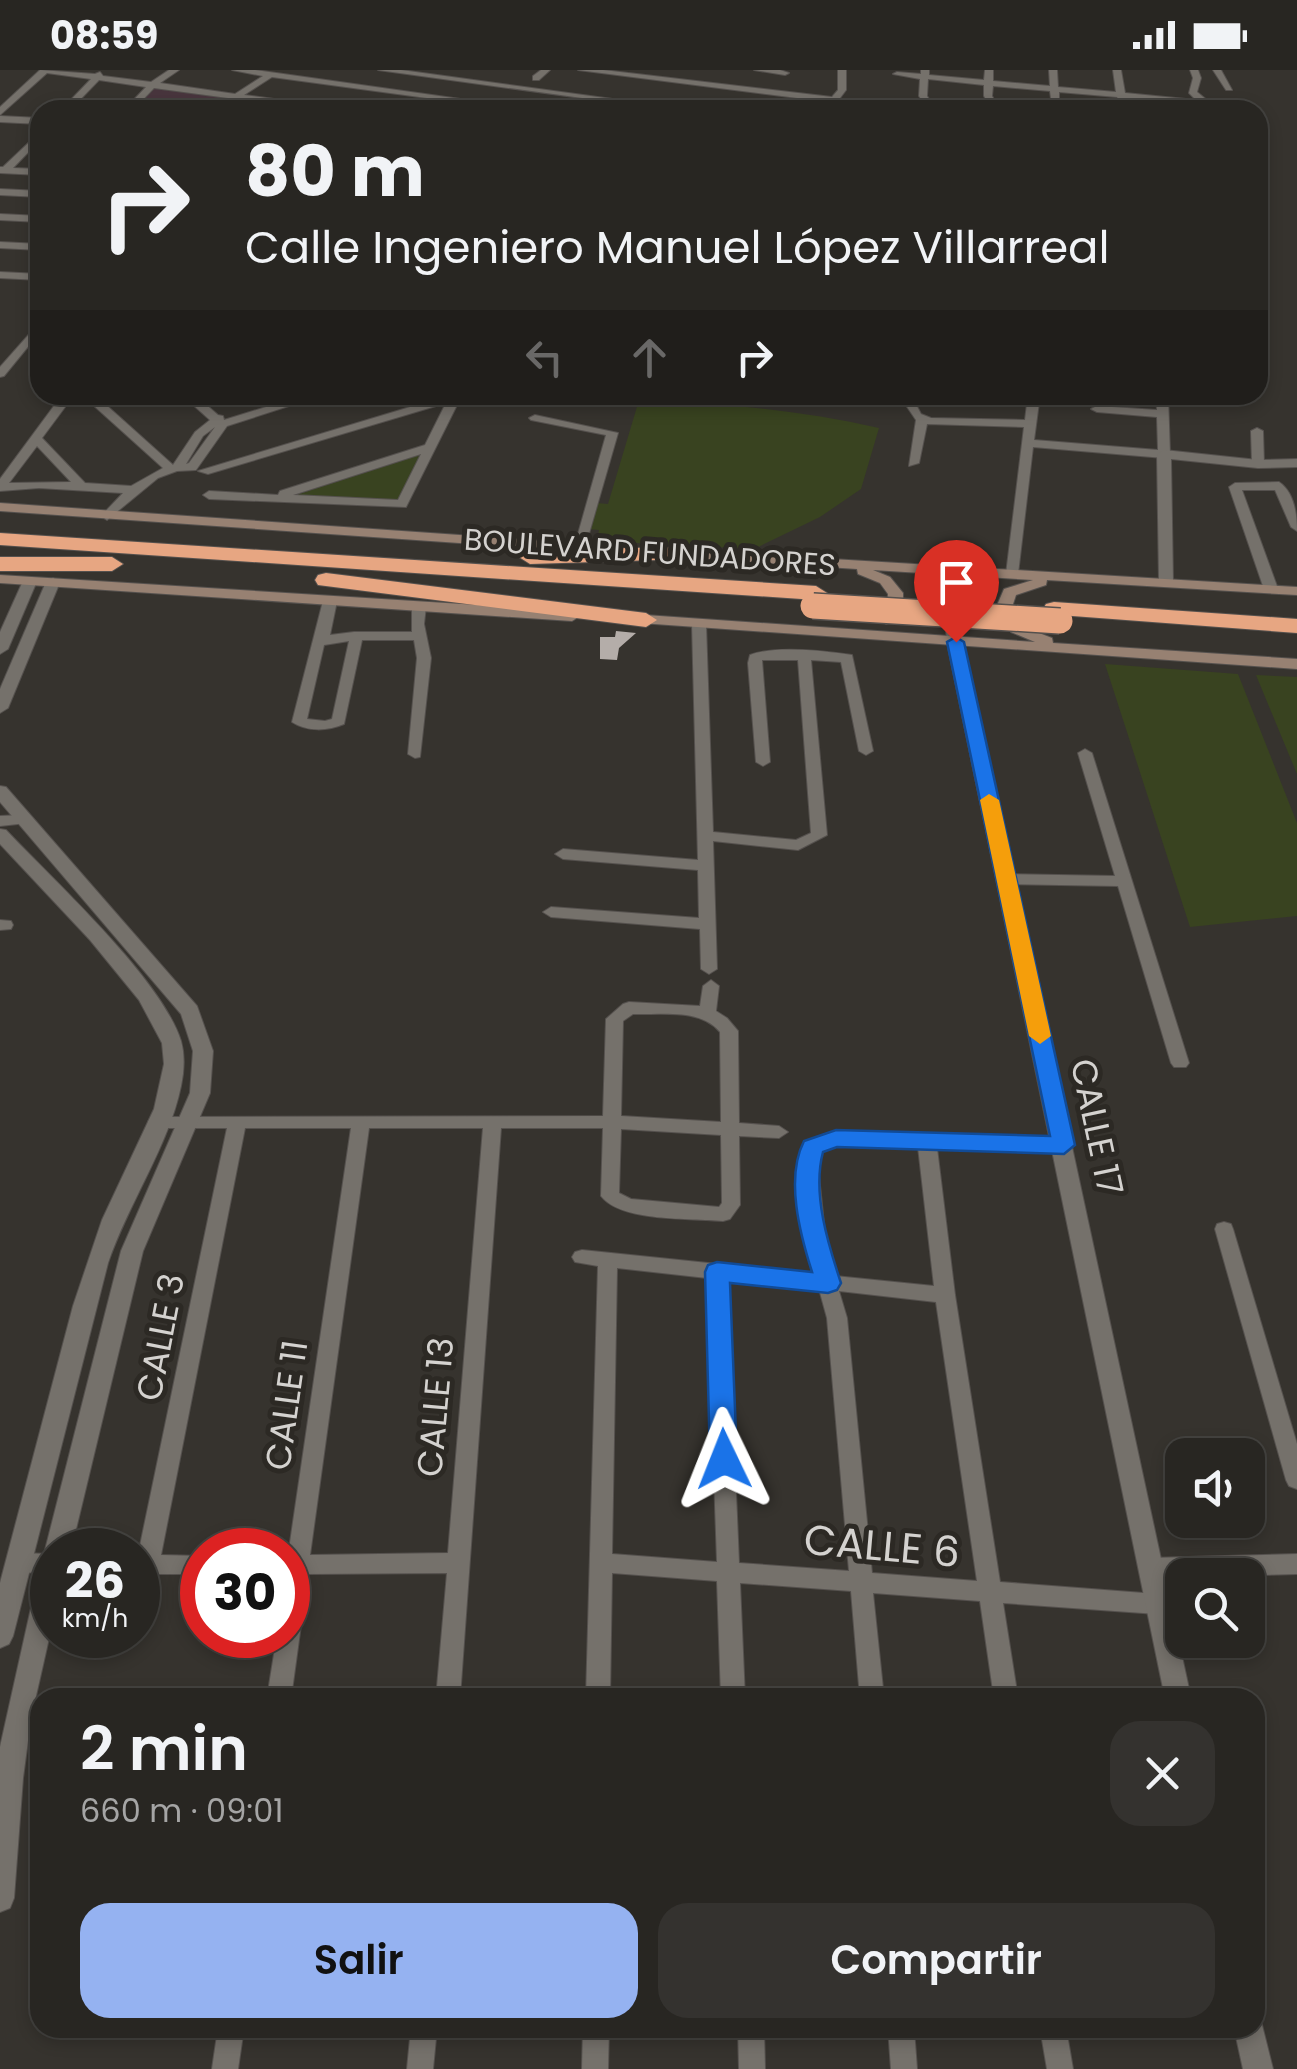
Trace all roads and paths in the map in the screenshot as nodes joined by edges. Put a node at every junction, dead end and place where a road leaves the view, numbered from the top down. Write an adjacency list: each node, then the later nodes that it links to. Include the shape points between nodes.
1 (45, 70): 22 (street); 54 (street)
2 (70, 70): 22 (street)
3 (175, 70): 26 (street)
4 (236, 70): 20 (street)
5 (383, 70): 23 (street); 30 (street)
6 (454, 70): 23 (street)
7 (546, 70): 24 (street)
8 (582, 70): 16 (street)
9 (758, 70): 21 (street)
10 (842, 70): 47 (street, via 842,90)
11 (989, 70): 28 (street)
12 (1053, 70): 33 (street)
13 (1118, 70): 36 (street)
14 (1194, 70): 53 (street, via 1193,92)
15 (1218, 70): 32 (street)
16 (608, 73): 25 (street); 37 (street)
17 (497, 74): 27 (street)
18 (897, 74): 19 (street)
19 (925, 74): 28 (street); 48 (street)
20 (270, 75): 30 (street); 34 (street)
21 (785, 75)
22 (99, 76): 26 (street); 38 (street)
23 (443, 78): 27 (street)
24 (536, 78)
25 (674, 81): 29 (street); 46 (street)
26 (154, 83): 34 (street); 39 (street)
27 (485, 83): 31 (street)
28 (988, 83): 33 (street); 49 (street)
29 (716, 86): 35 (street); 47 (street)
30 (360, 87): 42 (street); 43 (street)
31 (524, 88): 37 (street); 44 (street)
32 (1229, 88)
33 (1054, 89): 36 (street); 50 (street)
34 (238, 95): 40 (street); 41 (street)
35 (707, 95)
36 (1120, 95): 51 (street); 52 (street)
37 (580, 96): 45 (street)
38 (75, 100)
39 (138, 100)
40 (230, 100)
41 (277, 100)
42 (342, 100)
43 (445, 100)
44 (508, 100)
45 (614, 100)
46 (653, 100)
47 (834, 100)
48 (926, 100)
49 (989, 100)
50 (1059, 100)
51 (1123, 100)
52 (1172, 100)
53 (1201, 100)
54 (2, 110): 55 (street)
55 (30, 118)
56 (30, 145): 57 (street)
57 (4, 169): 58 (street)
58 (30, 170)
59 (0, 192): 60 (street)
60 (30, 194)
61 (0, 217): 62 (street)
62 (30, 218)
63 (0, 245): 64 (street)
64 (30, 246)
65 (30, 277): 66 (street)
66 (2, 278)
67 (30, 337): 68 (street)
68 (0, 374)
69 (61, 405): 85 (street)
70 (101, 405): 92 (street)
71 (200, 405): 82 (street)
72 (267, 405): 82 (street)
73 (422, 405): 92 (street)
74 (452, 405): 87 (street)
75 (912, 405): 81 (street)
76 (1033, 405): 83 (street)
77 (1162, 405): 79 (street)
78 (1097, 409): 79 (street)
79 (1162, 414): 88 (street)
80 (535, 418): 104 (street, via 612,434)
81 (922, 420): 83 (street); 89 (street)
82 (220, 422): 92 (street)
83 (1030, 424): 86 (street)
84 (1257, 431): 91 (street)
85 (36, 438): 93 (street); 94 (street)
86 (1028, 443): 88 (street); 114 (street)
87 (432, 447): 97 (street); 97 (street, via 407,500 392,505)
88 (1164, 454): 91 (street); 119 (street)
89 (912, 463)
90 (1297, 463): 91 (street)
91 (1258, 464)
92 (186, 468): 95 (street); 96 (street)
93 (81, 486): 94 (street); 95 (street)
94 (0, 487)
95 (134, 490): 99 (street)
96 (209, 495): 97 (street); 101 (street)
97 (274, 498)
98 (0, 507): 99 (main road)
99 (108, 516): 101 (main road)
100 (0, 520): 106 (highway)
101 (197, 523): 104 (main road)
102 (1297, 527): 120 (street, via 1279,486 1235,486)
103 (0, 539): 106 (highway, BOULEVARD FUNDADORES)
104 (580, 548): 107 (main road)
105 (0, 552): 110 (highway, BOULEVARD FUNDADORES)
106 (197, 552): 108 (highway, BOULEVARD FUNDADORES)
107 (682, 554): 108 (highway); 109 (main road)
108 (319, 561): 122 (highway, BOULEVARD FUNDADORES)
109 (812, 562): 112 (main road); 129 (main road, via 872,573 891,586 895,606 871,626)
110 (153, 563): 111 (highway); 113 (highway, BOULEVARD FUNDADORES)
111 (0, 564)
112 (948, 570): 114 (main road); 134 (street, CALLE 17)
113 (284, 573): 122 (highway, BOULEVARD FUNDADORES); 126 (highway)
114 (1012, 574): 116 (main road)
115 (0, 578): 117 (main road)
116 (1108, 578): 119 (main road); 137 (main road, via 1020,586 1009,592 1003,610 1029,636)
117 (30, 581): 118 (main road); 135 (street)
118 (53, 582): 123 (main road); 139 (street)
119 (1166, 582): 120 (main road)
120 (1271, 589): 121 (main road)
121 (1297, 591)
122 (678, 592): 125 (highway, BOULEVARD FUNDADORES, bridge)
123 (330, 600): 124 (main road); 133 (street)
124 (419, 606): 126 (main road); 130 (street)
125 (1057, 615): 128 (highway, BOULEVARD FUNDADORES); 132 (highway, BOULEVARD FUNDADORES)
126 (652, 621): 127 (main road)
127 (692, 624): 129 (main road); 147 (street)
128 (1297, 626)
129 (790, 631): 134 (main road)
130 (420, 636): 131 (street); 142 (street)
131 (356, 638): 133 (street); 133 (street, via 341,716 328,726 298,719)
132 (1297, 638)
133 (322, 641)
134 (956, 642): 137 (main road); 150 (street, CALLE 17)
135 (0, 649)
136 (804, 654): 140 (street, via 850,662); 143 (street, via 755,658); 147 (street, via 819,835 798,844)
137 (1132, 654): 138 (main road)
138 (1297, 664)
139 (0, 708)
140 (866, 751)
141 (1086, 753): 151 (street)
142 (415, 754)
143 (764, 762)
144 (0, 791): 145 (street)
145 (11, 820): 160 (street, via 190,1011 206,1066)
146 (0, 834): 156 (street, via 162,1018 172,1038 174,1076)
147 (705, 836): 149 (street)
148 (563, 854): 149 (street)
149 (706, 866): 153 (street)
150 (1006, 879): 151 (street); 165 (street, CALLE 17)
151 (1126, 881): 155 (street)
152 (552, 912): 153 (street)
153 (706, 924): 154 (street)
154 (708, 1013): 159 (street, via 629,1008 617,1014); 162 (street, via 730,1032)
155 (1180, 1063)
156 (158, 1122): 160 (street); 176 (street, via 94,1273)
157 (361, 1122): 158 (street); 161 (street); 175 (street, CALLE 11)
158 (493, 1122): 159 (street); 178 (street, CALLE 13)
159 (610, 1122): 162 (street); 162 (street, via 609,1188 616,1203 712,1216 731,1206)
160 (187, 1123): 161 (street); 173 (street, via 132,1252)
161 (237, 1123): 174 (street, CALLE 3)
162 (732, 1130): 163 (street)
163 (779, 1132)
164 (927, 1142): 165 (street); 170 (street, via 836,1138 812,1147 816,1243); 171 (street)
165 (1064, 1145): 182 (street, CALLE 17)
166 (1224, 1229): 172 (street)
167 (582, 1257): 168 (street)
168 (608, 1260): 169 (street); 179 (street)
169 (717, 1272): 170 (street); 183 (street)
170 (828, 1283): 171 (street); 184 (street, via 837,1318)
171 (945, 1295): 185 (street)
172 (1297, 1480)
173 (63, 1528)
174 (150, 1528)
175 (299, 1528)
176 (17, 1563): 177 (street); 187 (street)
177 (30, 1563)
178 (457, 1563): 181 (street); 191 (street, CALLE 13)
179 (601, 1564): 183 (street, CALLE 6); 192 (street)
180 (1297, 1564): 182 (street)
181 (310, 1565)
182 (1150, 1568): 186 (street, CALLE 17)
183 (727, 1571): 184 (street, CALLE 6); 193 (street)
184 (861, 1583): 185 (street, CALLE 6); 194 (street)
185 (992, 1593): 186 (street, CALLE 6); 195 (street)
186 (1158, 1604): 196 (street, CALLE 17)
187 (0, 1636)
188 (32, 1658): 197 (street, via 9,1778)
189 (283, 1658): 190 (street, CALLE 11)
190 (280, 1688)
191 (449, 1688)
192 (598, 1688)
193 (733, 1688)
194 (871, 1688)
195 (1005, 1688)
196 (1176, 1688)
197 (0, 1898)
198 (230, 2038): 205 (street)
199 (423, 2038): 206 (street)
200 (596, 2038): 207 (street)
201 (750, 2038): 208 (street)
202 (901, 2038): 209 (street)
203 (1055, 2038): 210 (street)
204 (1251, 2038): 211 (street)
205 (225, 2069)
206 (420, 2069)
207 (596, 2069)
208 (752, 2069)
209 (904, 2069)
210 (1060, 2069)
211 (1258, 2069)

